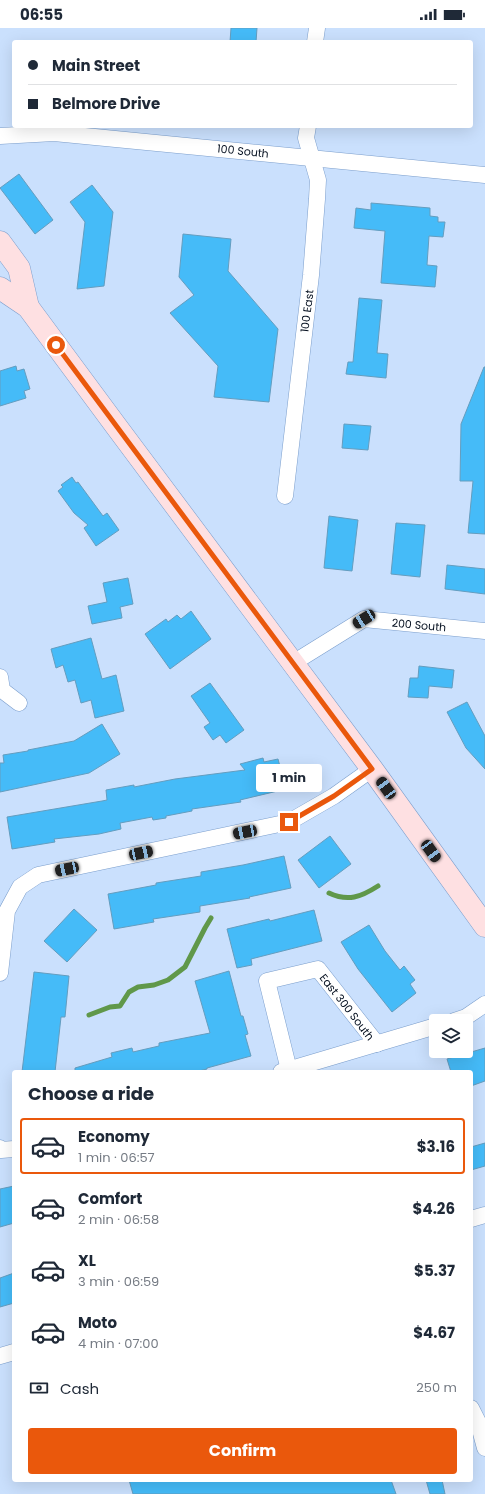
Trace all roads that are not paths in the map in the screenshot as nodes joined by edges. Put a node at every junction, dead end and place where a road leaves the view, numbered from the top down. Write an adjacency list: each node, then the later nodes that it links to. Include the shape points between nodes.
1 (317, 28): 2 (street)
2 (315, 40)
3 (308, 128): 5 (street, 100 East, via 306,138)
4 (0, 136): 5 (street, 100 South, via 54,133)
5 (312, 158): 6 (street, 100 South); 10 (street, 100 East, via 318,180 312,267)
6 (485, 174)
7 (0, 242): 9 (main road, via 19,268)
8 (0, 288): 9 (main road)
9 (28, 307): 12 (main road)
10 (285, 496)
11 (485, 631): 12 (street, 200 South, via 364,619)
12 (293, 663): 15 (main road)
13 (0, 677): 14 (street, via 2,690)
14 (19, 703)
15 (372, 769): 16 (main road); 17 (street, via 334,796 289,822 38,875 20,887 7,911)
16 (485, 926)
17 (0, 973)
18 (485, 1004): 19 (street)
19 (471, 1014)
20 (429, 1028): 21 (street)
21 (376, 1044): 22 (street, East 300 South, via 318,969 267,981); 23 (street)
22 (285, 1070)
23 (288, 1070)
24 (485, 1215): 25 (street)
25 (473, 1218)
26 (12, 1353): 27 (street)
27 (0, 1356)
28 (473, 1410): 29 (street)
29 (481, 1419): 30 (street)
30 (485, 1448)

